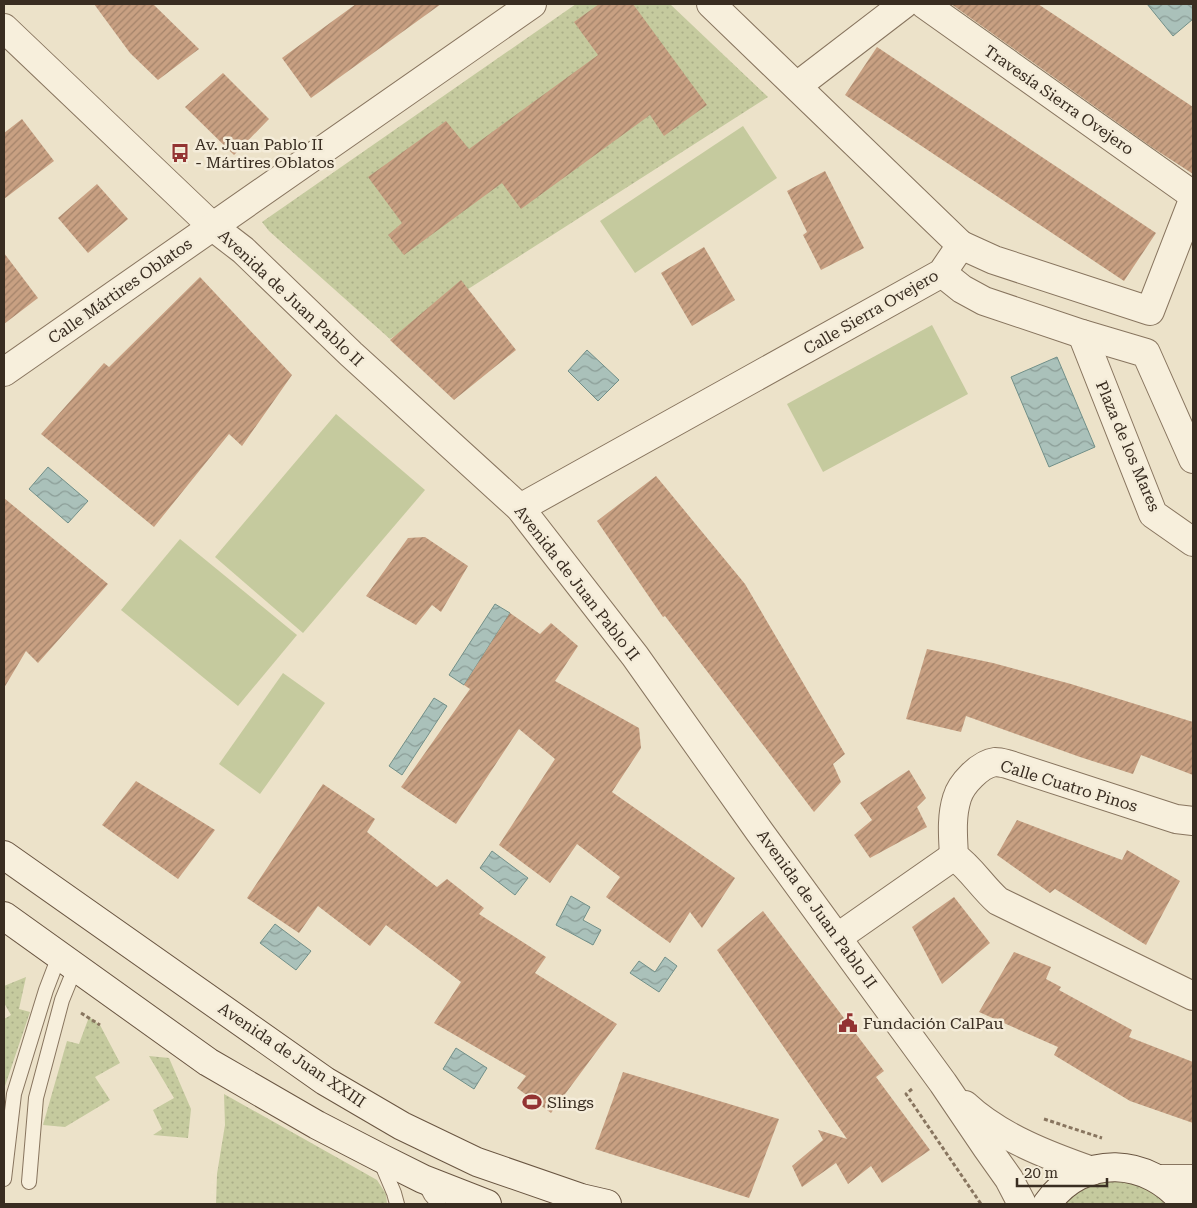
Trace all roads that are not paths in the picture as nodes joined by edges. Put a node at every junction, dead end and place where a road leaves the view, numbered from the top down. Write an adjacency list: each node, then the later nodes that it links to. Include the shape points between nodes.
1 (532, 4): 9 (street, Calle Mártires Oblatos)
2 (712, 4): 6 (street)
3 (904, 4): 6 (street)
4 (924, 4): 7 (street, Travesía Sierra Ovejero)
5 (4, 28): 9 (street, Avenida de Juan Pablo II)
6 (797, 86): 10 (street)
7 (1193, 196)
8 (1193, 200): 10 (street, via 1150,311 994,260)
9 (213, 227): 13 (street, Calle Mártires Oblatos); 15 (street, Avenida de Juan Pablo II, via 243,250)
10 (960, 245): 11 (street, Calle Sierra Ovejero)
11 (942, 273): 12 (street, via 984,301); 15 (street, Calle Sierra Ovejero)
12 (1082, 334): 14 (street, via 1146,353); 16 (street, Plaza de los Mares, via 1153,514)
13 (4, 372)
14 (1191, 445)
15 (520, 508): 21 (street, Avenida de Juan Pablo II, via 635,656)
16 (1193, 542)
17 (1193, 821): 19 (street, Calle Cuatro Pinos, via 1176,819 996,762 973,773 957,796 952,827)
18 (4, 855): 35 (street, Avenida de Juan XXIII, via 325,1081 402,1126 477,1162)
19 (954, 856): 21 (street); 23 (street, via 966,864 998,901)
20 (4, 916): 22 (street)
21 (838, 937): 24 (street, Avenida de Juan Pablo II)
22 (67, 962): 25 (street, via 208,1062); 27 (lane, via 46,990 14,1094); 31 (lane, via 62,1000 36,1098)
23 (1193, 996)
24 (943, 1083): 26 (street, Avenida de Juan Pablo II, via 972,1111 990,1123 1050,1156); 36 (street, Avenida de Juan Pablo II)
25 (378, 1157): 28 (street); 32 (lane)
26 (1092, 1171): 29 (street, via 1127,1168); 37 (street, via 1060,1188)
27 (4, 1179)
28 (422, 1179): 33 (lane); 34 (street)
29 (1159, 1179): 30 (street); 38 (street)
30 (1193, 1179)
31 (29, 1182)
32 (397, 1204)
33 (439, 1204)
34 (487, 1204)
35 (607, 1204)
36 (1022, 1204)
37 (1047, 1204)
38 (1185, 1204)

